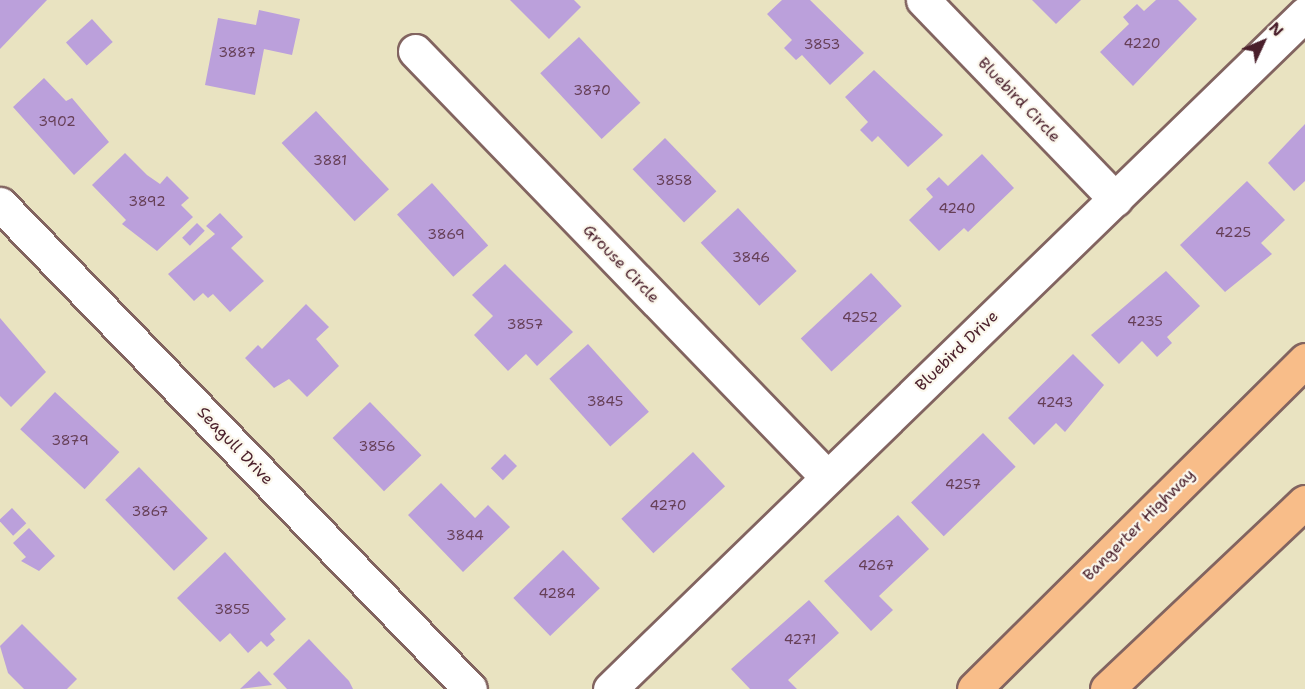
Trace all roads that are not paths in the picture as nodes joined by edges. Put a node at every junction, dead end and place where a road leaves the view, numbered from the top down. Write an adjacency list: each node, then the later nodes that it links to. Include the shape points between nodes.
1 (923, 0): 4 (street, Bluebird Circle)
2 (1305, 14): 4 (street, Bluebird Drive)
3 (415, 51): 7 (street, Grouse Circle)
4 (1114, 199): 7 (street, Bluebird Drive)
5 (0, 204): 9 (street, Seagull Drive)
6 (1305, 360): 11 (highway, Bangerter Highway)
7 (827, 477): 10 (street, Bluebird Drive)
8 (1305, 502): 12 (highway)
9 (470, 689)
10 (610, 689)
11 (974, 689)
12 (1107, 689)

